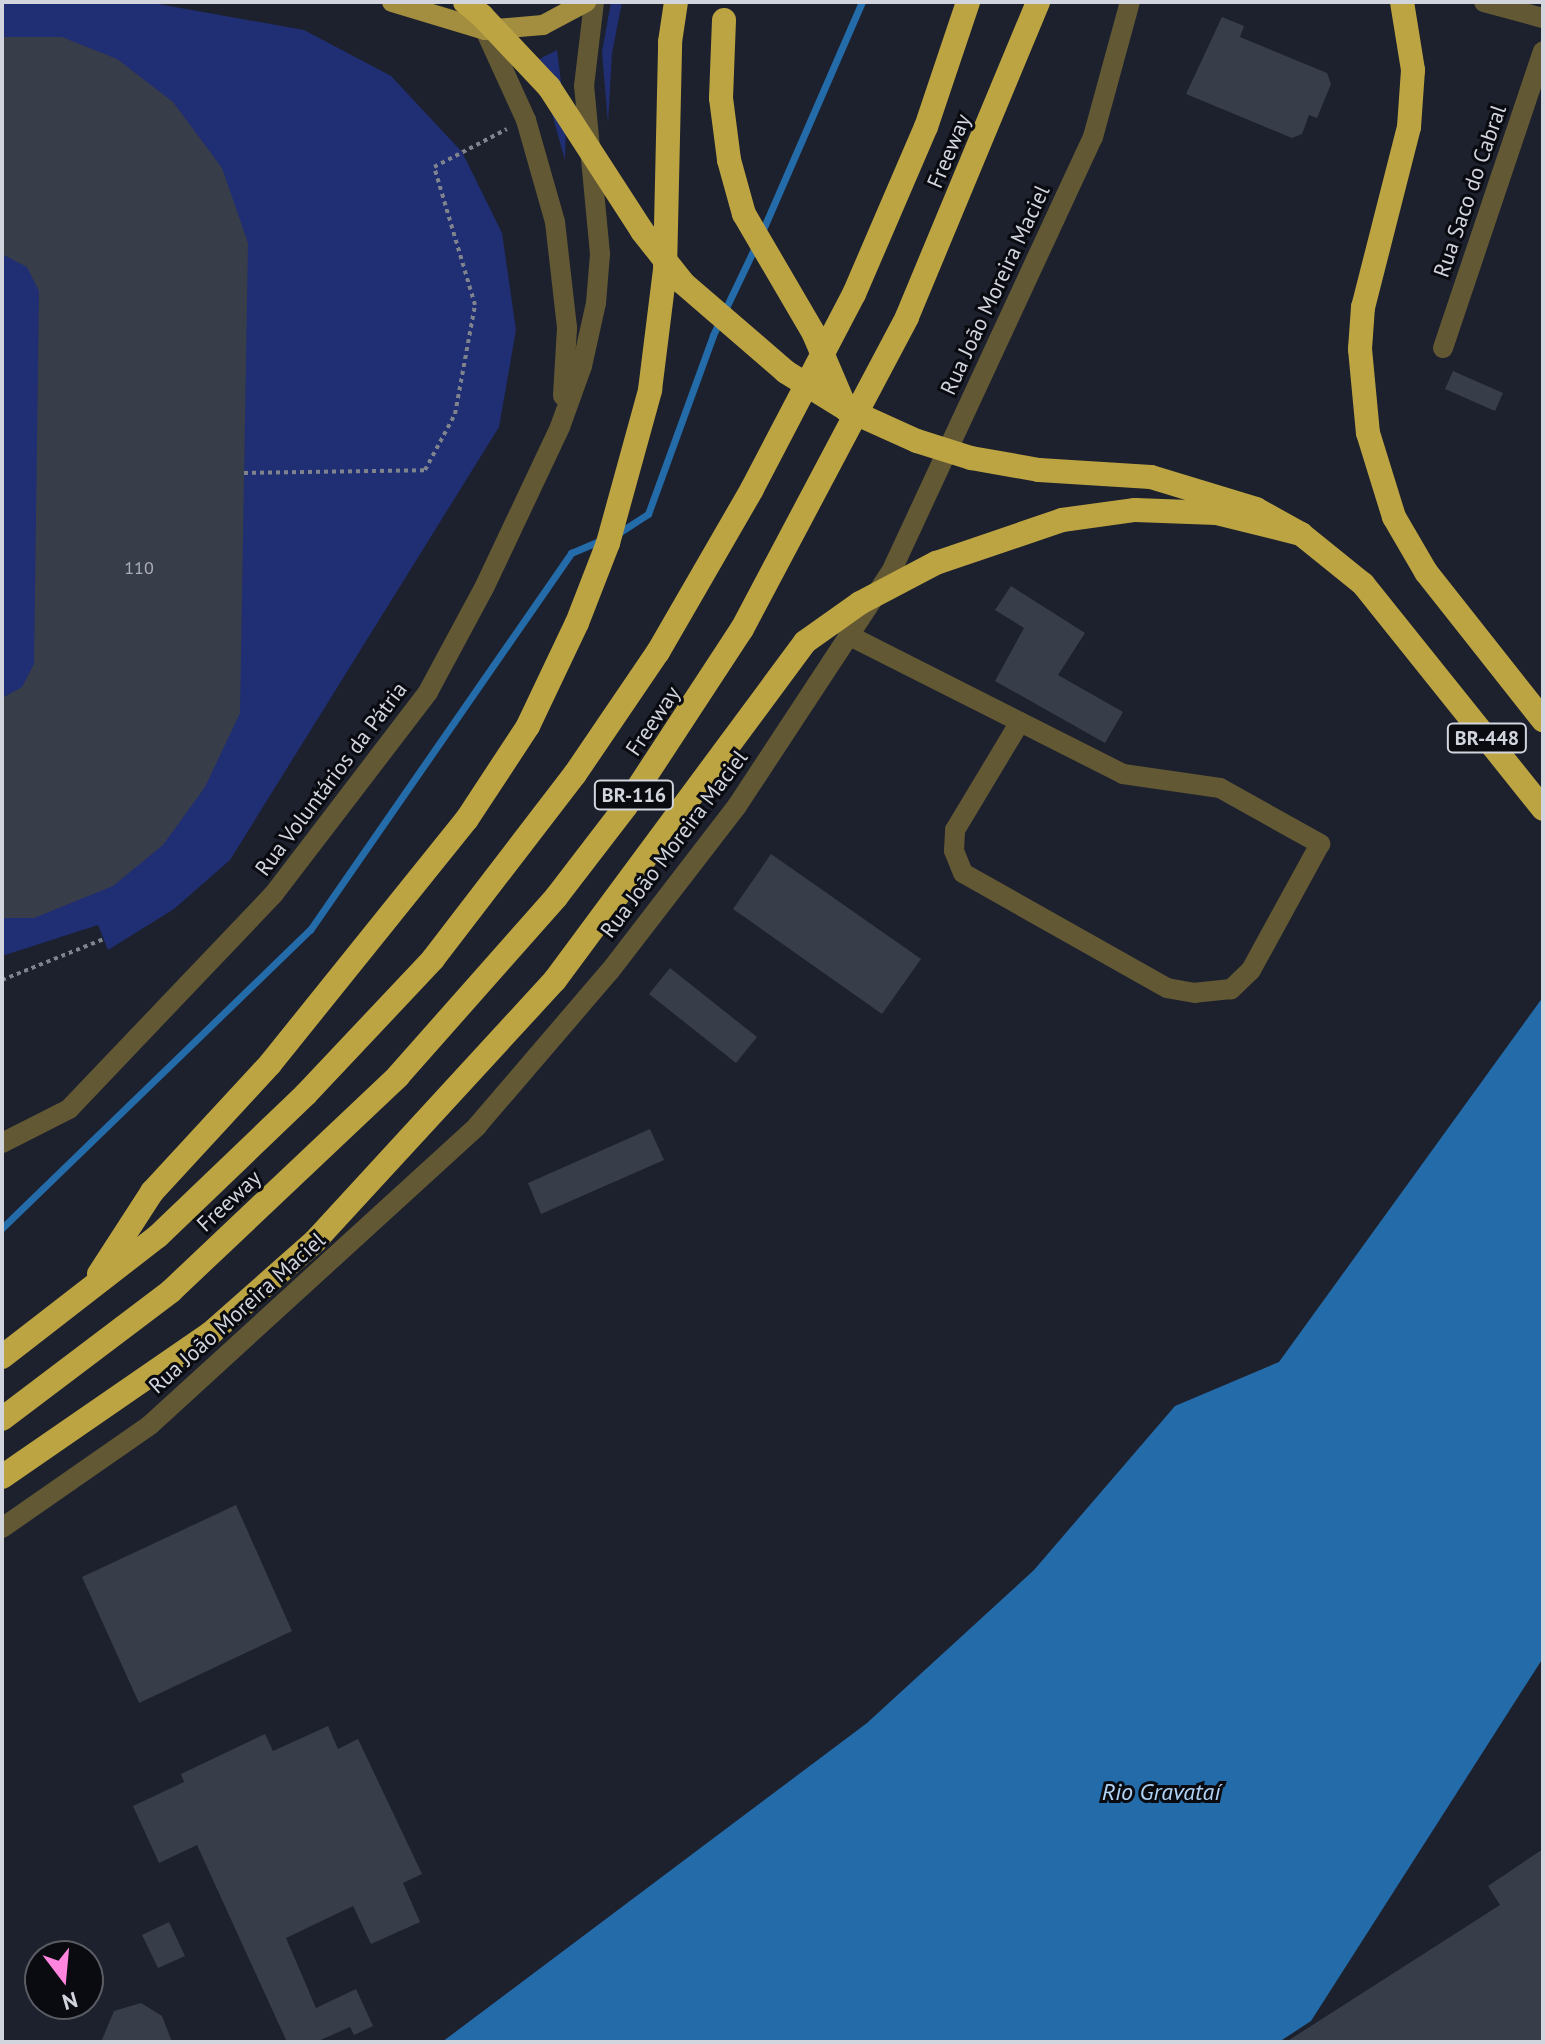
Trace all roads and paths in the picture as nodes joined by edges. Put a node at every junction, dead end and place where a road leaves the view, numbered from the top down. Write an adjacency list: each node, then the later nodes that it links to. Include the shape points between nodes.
1 (394, 2): 14 (main road)
2 (465, 2): 18 (highway, bridge, via 549,87 642,231 683,283 786,372)
3 (481, 2): 14 (main road, Rua Voluntários da Pátria)
4 (586, 2): 14 (main road, via 543,25)
5 (594, 2): 19 (street, Rua Voluntários da Pátria, via 584,86 600,254 582,366)
6 (676, 2): 29 (highway, via 670,42 665,270 650,390 608,543 577,623 528,726 467,819 270,1064 152,1192)
7 (729, 2): 18 (highway, bridge, via 721,98 729,160 744,214 814,334)
8 (968, 2): 29 (highway, Freeway / BR-116, via 926,127 854,294 737,516 609,725 433,959 295,1105 158,1236)
9 (1038, 2): 31 (highway, Freeway / BR-116, via 907,317 742,629 626,806 557,896 398,1076 171,1291)
10 (1130, 2): 22 (street, Rua João Moreira Maciel, via 1093,137 891,572)
11 (1402, 2): 23 (highway, BR-448, via 1413,70 1409,127 1363,307 1362,393 1378,476 1394,517 1426,572)
12 (1484, 2): 13 (street)
13 (1543, 18)
14 (485, 30): 16 (street, Rua Voluntários da Pátria)
15 (1543, 51): 17 (street, Rua Saco do Cabral)
16 (526, 120): 19 (street, Rua Voluntários da Pátria, via 555,222 564,285 566,367); 20 (path, via 434,167 475,305 455,414 425,470)
17 (1443, 348)
18 (846, 409): 21 (highway, bridge, via 971,458 1039,470 1151,477 1219,495)
19 (560, 427): 28 (street, Rua Voluntários da Pátria, via 428,692 273,895 69,1109)
20 (244, 473)
21 (1301, 534): 25 (highway, BR-448, via 1363,584); 32 (highway, bridge, via 1217,513 1135,510 1062,520 936,563 805,642 555,980 315,1241 211,1333)
22 (848, 635): 24 (street); 33 (street, Rua João Moreira Maciel, via 737,806 610,971 477,1126 150,1425)
23 (1543, 720)
24 (1020, 722): 24 (street, via 955,830 954,851 963,873 1167,988 1195,993 1231,989 1251,970 1320,844 1220,788 1123,774)
25 (1543, 809)
26 (104, 939): 27 (path)
27 (2, 980)
28 (2, 1143)
29 (89, 1290): 30 (highway, Freeway / BR-116)
30 (2, 1357)
31 (2, 1419)
32 (2, 1477)
33 (2, 1528)

